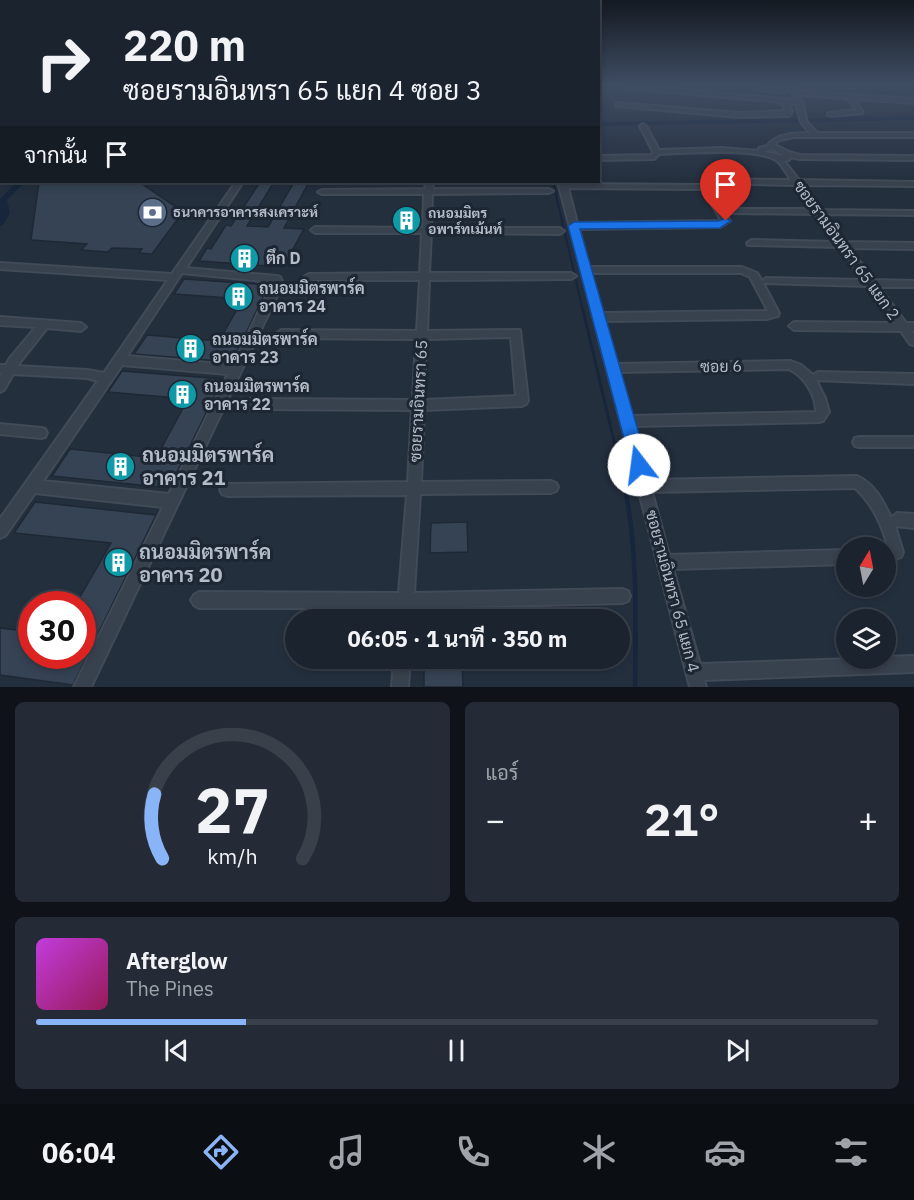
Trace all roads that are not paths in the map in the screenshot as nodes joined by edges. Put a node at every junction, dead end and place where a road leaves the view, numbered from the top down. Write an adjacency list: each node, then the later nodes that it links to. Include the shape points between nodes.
1 (803, 117): 3 (street)
2 (643, 126): 7 (street)
3 (814, 134): 4 (street); 5 (street, via 775,140)
4 (914, 135)
5 (770, 147): 6 (street, via 761,149); 9 (street, via 782,150)
6 (762, 153): 7 (street); 9 (street)
7 (656, 154): 8 (street); 10 (street)
8 (689, 157)
9 (783, 157): 11 (street); 14 (street, ซอยรามอินทรา 65 แยก 2)
10 (600, 158)
11 (903, 158): 12 (street); 13 (street)
12 (914, 158)
13 (914, 169)
14 (798, 182): 17 (street); 18 (street); 23 (street, ซอยรามอินทรา 65 แยก 2)
15 (238, 183): 34 (street)
16 (562, 184): 17 (street); 25 (street, ซอยรามอินทรา 65 แยก 4)
17 (710, 184): 25 (street, via 725,224)
18 (914, 184)
19 (429, 187): 20 (street); 21 (street); 27 (street, ซอยรามอินทรา 65)
20 (549, 191)
21 (322, 192)
22 (731, 211): 23 (street)
23 (820, 212): 24 (street); 30 (street, ซอยรามอินทรา 65 แยก 2)
24 (914, 213)
25 (574, 226): 33 (street, ซอยรามอินทรา 65 แยก 4)
26 (315, 230): 27 (street)
27 (427, 230): 28 (street); 37 (street, ซอยรามอินทรา 65)
28 (560, 231)
29 (751, 243): 30 (street)
30 (845, 244): 31 (street); 39 (street, ซอยรามอินทรา 65 แยก 2)
31 (914, 246)
32 (0, 266): 34 (street)
33 (586, 270): 41 (street, ซอยรามอินทรา 65 แยก 4); 41 (street, via 742,270 754,275 774,313)
34 (176, 274): 50 (street); 53 (street, via 278,280)
35 (571, 276): 37 (street)
36 (309, 277): 37 (street)
37 (425, 277): 48 (street, ซอยรามอินทรา 65)
38 (766, 281): 39 (street)
39 (873, 283): 40 (street); 46 (street, ซอยรามอินทรา 65 แยก 2)
40 (914, 284)
41 (598, 317): 51 (street, ซอยรามอินทรา 65 แยก 4)
42 (0, 321): 43 (street)
43 (44, 325): 45 (street); 52 (street)
44 (794, 326): 46 (street)
45 (81, 327)
46 (909, 327): 49 (street, ซอยรามอินทรา 65 แยก 2)
47 (281, 334): 48 (street)
48 (422, 335): 59 (street, ซอยรามอินทรา 65); 59 (street, via 516,333 522,397 518,402)
49 (914, 340)
50 (118, 360): 53 (street); 55 (street)
51 (613, 368): 60 (street, ซอยรามอินทรา 65 แยก 4); 60 (street, ซอย 6, via 790,365 807,374 823,411 819,417)
52 (4, 369): 55 (street); 57 (street)
53 (236, 370): 70 (street)
54 (818, 376): 56 (street)
55 (106, 378): 65 (street)
56 (914, 379)
57 (0, 387)
58 (242, 404): 59 (street)
59 (418, 405): 67 (street, ซอยรามอินทรา 65)
60 (628, 421): 66 (street, ซอยรามอินทรา 65 แยก 4)
61 (0, 429): 62 (street)
62 (41, 433)
63 (859, 442): 64 (street)
64 (914, 442)
65 (32, 486): 70 (street); 73 (street)
66 (645, 486): 74 (street, via 857,482 870,492); 76 (street, ซอยรามอินทรา 65 แยก 4)
67 (414, 487): 68 (street); 69 (street); 79 (street, ซอยรามอินทรา 65)
68 (551, 487)
69 (227, 490)
70 (171, 501): 84 (street)
71 (897, 520): 72 (street)
72 (914, 521)
73 (0, 531)
74 (892, 537)
75 (836, 557): 76 (street)
76 (665, 562): 83 (street, ซอยรามอินทรา 65 แยก 4)
77 (623, 596): 79 (street)
78 (199, 600): 79 (street)
79 (406, 601): 80 (street, ซอยรามอินทรา 65)
80 (406, 609)
81 (914, 664): 83 (street)
82 (401, 669): 85 (street)
83 (696, 679)
84 (82, 687)
85 (400, 687)

